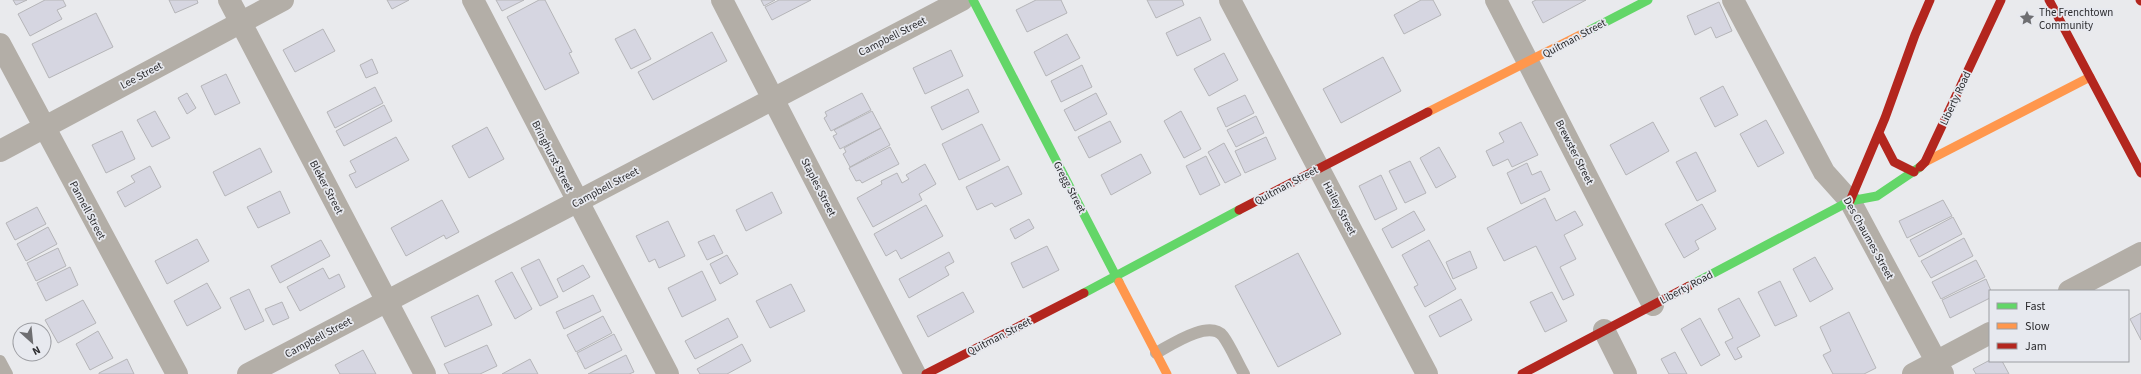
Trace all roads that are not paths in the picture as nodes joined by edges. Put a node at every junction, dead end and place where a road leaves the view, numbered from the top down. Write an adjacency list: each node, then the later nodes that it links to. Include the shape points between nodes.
1 (229, 0): 16 (street, Bleker Street)
2 (283, 0): 16 (street, Lee Street)
3 (474, 0): 29 (street, Bringhurst Street)
4 (722, 0): 20 (street, Staples Street)
5 (962, 0): 20 (street, Campbell Street)
6 (973, 0): 31 (main road, Gregg Street)
7 (1230, 0): 25 (street, Hailey Street)
8 (1496, 0): 18 (street, Brewster Street)
9 (1648, 0): 18 (main road, Quitman Street)
10 (1733, 0): 28 (street, Des Chaumes Street, via 1824,172)
11 (1930, 0): 22 (main road)
12 (2001, 0): 24 (main road, Liberty Road)
13 (2049, 0): 15 (main road)
14 (2058, 0): 15 (main road)
15 (2057, 14): 19 (main road)
16 (240, 22): 21 (street, Lee Street); 33 (street, Bleker Street)
17 (0, 44): 21 (street, Pannell Street)
18 (1528, 62): 25 (main road, Quitman Street); 34 (street, Brewster Street)
19 (2090, 77): 24 (main road); 27 (main road)
20 (774, 98): 29 (street, Campbell Street); 45 (street, Staples Street)
21 (44, 128): 23 (street, Lee Street); 41 (street, Pannell Street)
22 (1879, 133): 26 (main road, via 1894,162); 28 (main road)
23 (0, 151)
24 (1925, 162): 26 (main road, Liberty Road)
25 (1318, 168): 31 (main road, Quitman Street); 49 (street, Hailey Street)
26 (1914, 172): 28 (main road, Liberty Road, via 1877,196)
27 (2141, 173)
28 (1850, 201): 34 (main road, Liberty Road); 39 (street, Des Chaumes Street)
29 (577, 202): 33 (street, Campbell Street); 44 (street, Bringhurst Street)
30 (2141, 253): 32 (street)
31 (1117, 276): 37 (main road, Gregg Street); 46 (main road, Quitman Street)
32 (2071, 290)
33 (387, 301): 42 (street, Campbell Street); 43 (street, Bleker Street)
34 (1653, 305): 35 (main road, Liberty Road)
35 (1604, 330): 50 (main road, Liberty Road); 51 (street)
36 (1989, 334): 39 (street)
37 (1156, 353): 47 (main road, Gregg Street); 48 (lane, via 1200,331 1217,331 1223,336)
38 (0, 361): 40 (lane)
39 (1939, 368): 52 (street)
40 (7, 374)
41 (177, 374)
42 (248, 374)
43 (425, 374)
44 (668, 374)
45 (915, 374)
46 (926, 374)
47 (1167, 374)
48 (1244, 374)
49 (1427, 374)
50 (1522, 374)
51 (1626, 374)
52 (1913, 374)

